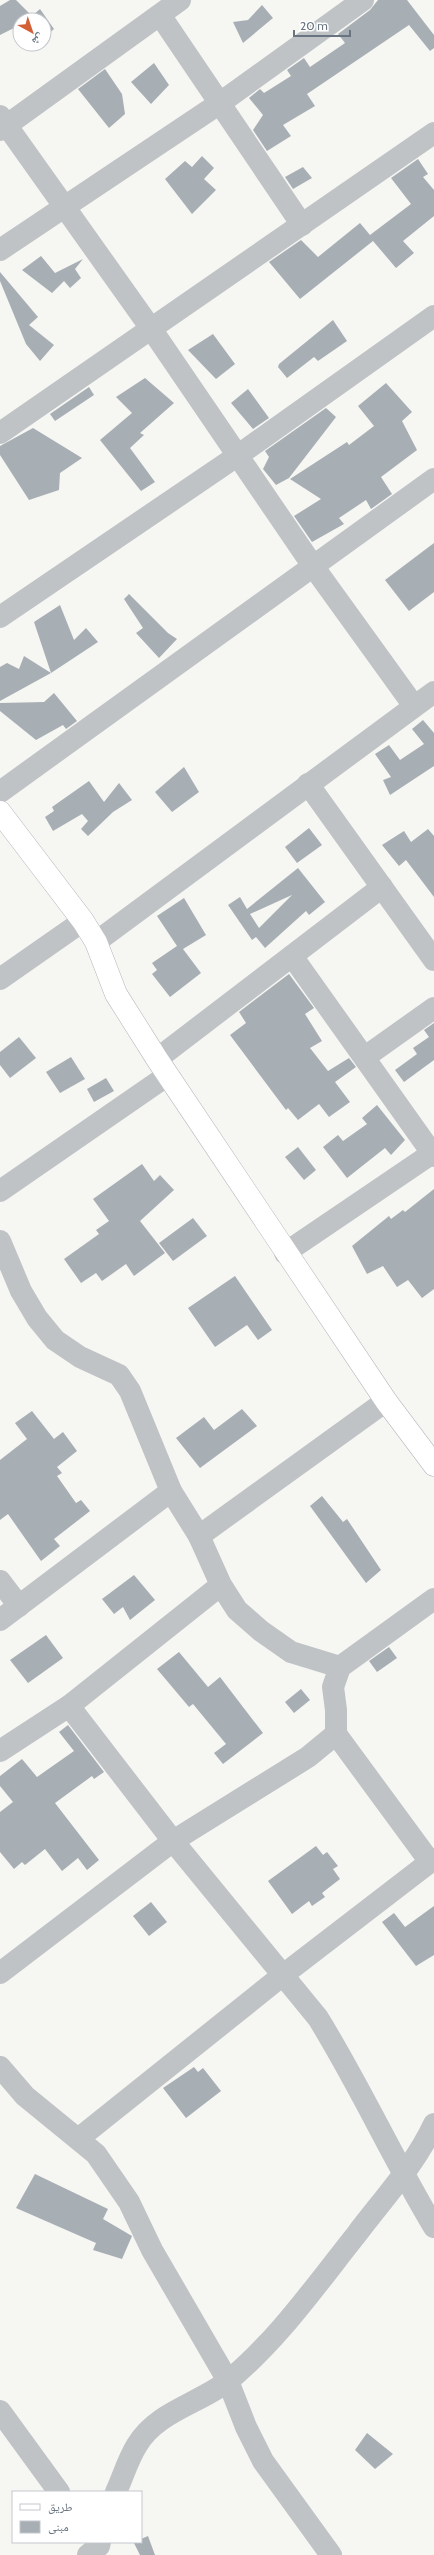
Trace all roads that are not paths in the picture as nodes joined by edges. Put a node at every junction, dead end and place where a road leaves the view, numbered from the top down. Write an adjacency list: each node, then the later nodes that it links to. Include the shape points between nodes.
1 (180, 0): 3 (street)
2 (363, 0): 4 (street)
3 (160, 14): 4 (street); 5 (street)
4 (220, 103): 7 (street); 8 (street)
5 (2, 124): 7 (street)
6 (434, 133): 8 (street)
7 (64, 208): 9 (street); 11 (street)
8 (302, 225): 11 (street)
9 (0, 250)
10 (434, 316): 13 (street)
11 (152, 330): 12 (street); 13 (street)
12 (0, 433)
13 (237, 456): 15 (street); 16 (street)
14 (434, 479): 15 (street)
15 (313, 566): 18 (street); 20 (street)
16 (0, 617)
17 (434, 693): 18 (street)
18 (414, 706): 19 (street)
19 (308, 784): 22 (street); 24 (street)
20 (0, 792)
21 (0, 812): 23 (street)
22 (382, 887): 25 (street); 26 (street)
23 (83, 921): 24 (street); 27 (street)
24 (96, 942): 30 (street, via 116,994)
25 (292, 956): 29 (street); 30 (street)
26 (434, 960)
27 (0, 979)
28 (434, 1008): 29 (street)
29 (366, 1057): 31 (street)
30 (162, 1067): 32 (street); 34 (street)
31 (433, 1154): 34 (street)
32 (0, 1191)
33 (0, 1241): 37 (street, via 21,1291 37,1318 55,1340 80,1357 119,1375 130,1391)
34 (285, 1253): 35 (street)
35 (386, 1401): 36 (street); 38 (street)
36 (431, 1456)
37 (172, 1491): 38 (street); 42 (street)
38 (199, 1536): 40 (street)
39 (0, 1581): 42 (street)
40 (221, 1585): 44 (street, via 237,1610 260,1631 291,1652); 45 (street)
41 (434, 1599): 44 (street)
42 (19, 1606): 43 (street)
43 (0, 1620)
44 (340, 1667): 46 (street, via 333,1687)
45 (69, 1706): 47 (street); 48 (street)
46 (336, 1734): 48 (street, via 308,1757); 49 (street)
47 (0, 1751)
48 (173, 1841): 50 (street); 51 (street)
49 (432, 1861): 51 (street)
50 (0, 1973)
51 (283, 1975): 54 (street); 55 (street, via 318,2018 334,2044)
52 (0, 2067): 54 (street, via 25,2096)
53 (434, 2124): 55 (street, via 425,2144)
54 (78, 2140): 57 (street, via 96,2154 129,2202 152,2250)
55 (402, 2175): 56 (street); 57 (street, via 287,2323)
56 (434, 2227)
57 (228, 2381): 60 (street, via 161,2421 149,2431 137,2444); 61 (street, via 263,2461)
58 (0, 2412): 59 (street)
59 (58, 2491)
60 (116, 2491)
61 (332, 2555)

